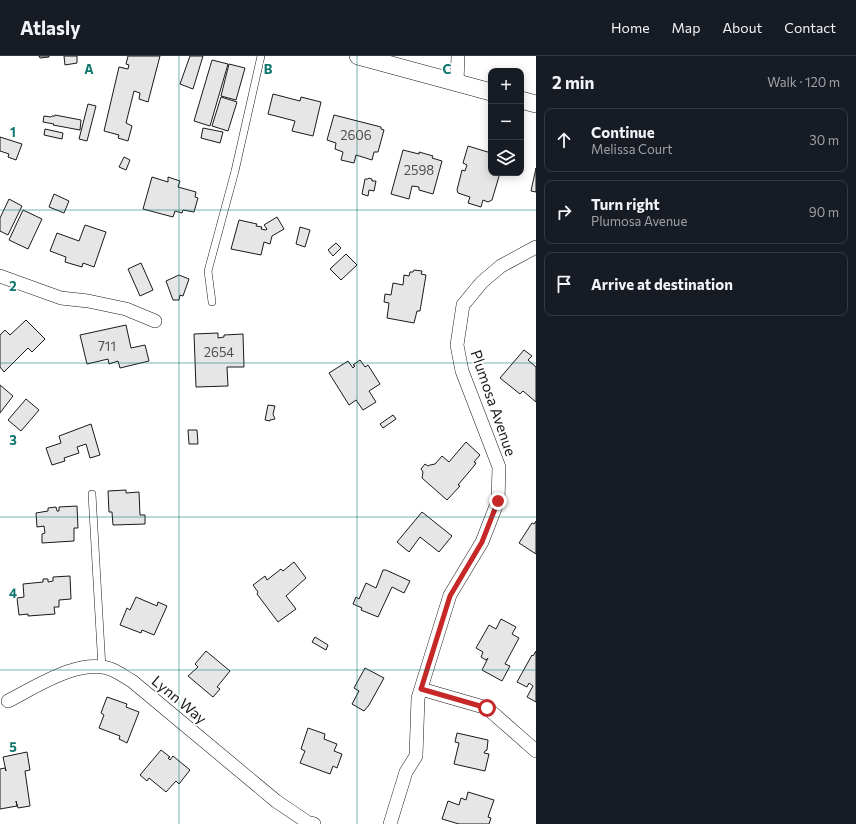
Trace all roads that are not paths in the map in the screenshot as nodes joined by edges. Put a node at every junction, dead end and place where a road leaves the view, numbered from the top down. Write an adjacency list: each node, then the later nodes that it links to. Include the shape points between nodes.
1 (261, 56): 10 (lane, via 208,270)
2 (358, 56): 4 (street)
3 (458, 56): 4 (street)
4 (457, 83): 5 (street)
5 (488, 91)
6 (524, 101): 7 (street)
7 (536, 104)
8 (536, 247): 14 (street, Plumosa Avenue, via 500,266 482,282 463,305 457,345 462,371 499,467 498,501 482,542 450,596)
9 (0, 276): 11 (street, via 61,298 126,309)
10 (212, 302)
11 (155, 320)
12 (92, 494): 13 (lane)
13 (102, 668): 15 (street, Lynn Way, via 93,666 69,670); 17 (street, Lynn Way, via 112,670 132,681 276,801)
14 (421, 689): 16 (street, via 487,708); 18 (street, Plumosa Avenue, via 418,698 416,756 406,772)
15 (8, 701)
16 (536, 751)
17 (314, 824)
18 (390, 824)

